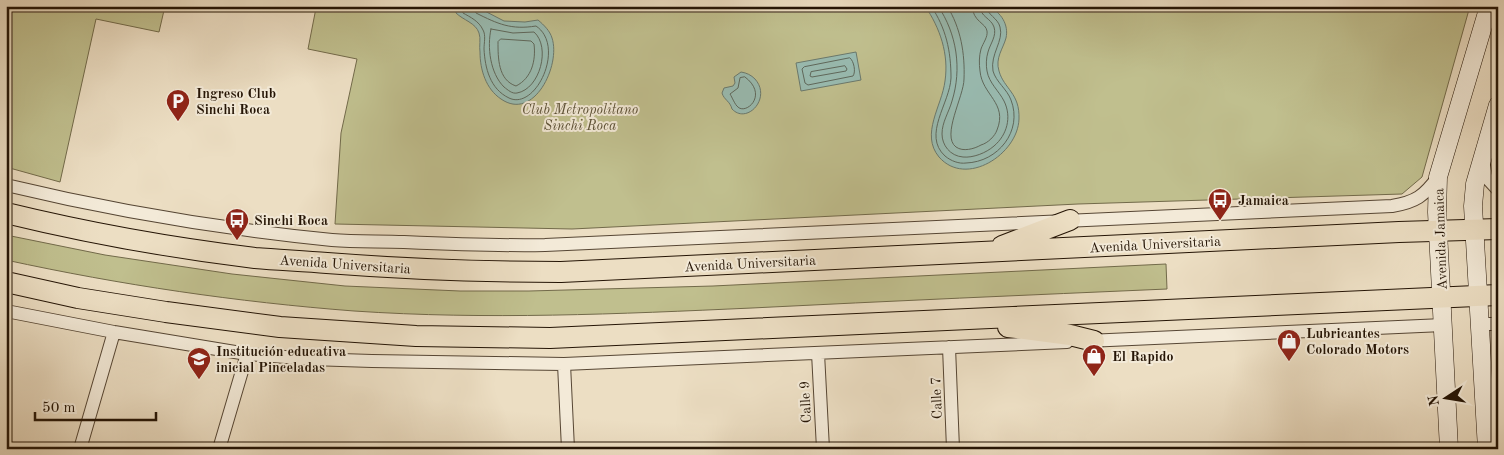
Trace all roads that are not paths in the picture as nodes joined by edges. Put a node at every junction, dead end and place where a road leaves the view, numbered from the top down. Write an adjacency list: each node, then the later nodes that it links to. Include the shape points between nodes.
1 (1489, 6): 4 (main road, Avenida Jamaica)
2 (1498, 105): 3 (main road)
3 (1483, 157): 6 (street, via 1486,177); 10 (main road, via 1475,184)
4 (1438, 177): 8 (street, Avenida Universitaria, via 1427,193 1410,203 1392,206); 11 (main road, Avenida Jamaica)
5 (6, 185): 8 (street, Avenida Universitaria, via 220,227 334,240 488,246)
6 (1498, 190)
7 (6, 213): 12 (main road, Avenida Universitaria, via 160,244 256,258 483,272)
8 (1070, 220): 12 (main road)
9 (1498, 229): 10 (main road, Avenida Universitaria)
10 (1475, 230): 11 (main road, Avenida Universitaria); 14 (main road)
11 (1438, 231): 12 (main road, Avenida Universitaria); 15 (main road, Avenida Jamaica)
12 (987, 252)
13 (6, 282): 17 (main road, via 166,312 280,327 416,336 550,338)
14 (1489, 296): 15 (main road); 18 (main road)
15 (1441, 298): 17 (main road); 19 (main road, Avenida Jamaica)
16 (6, 310): 20 (street)
17 (972, 319): 21 (main road)
18 (1489, 324): 32 (main road)
19 (1443, 325): 21 (street); 31 (main road, Avenida Jamaica)
20 (114, 332): 24 (street); 26 (street)
21 (1094, 341): 22 (street)
22 (949, 347): 23 (street); 30 (street, Calle 7)
23 (818, 353): 25 (street); 29 (street, Calle 9)
24 (247, 354): 25 (street, via 372,361); 27 (street)
25 (564, 364): 28 (street)
26 (80, 449)
27 (219, 449)
28 (568, 449)
29 (823, 449)
30 (953, 449)
31 (1449, 449)
32 (1487, 449)

